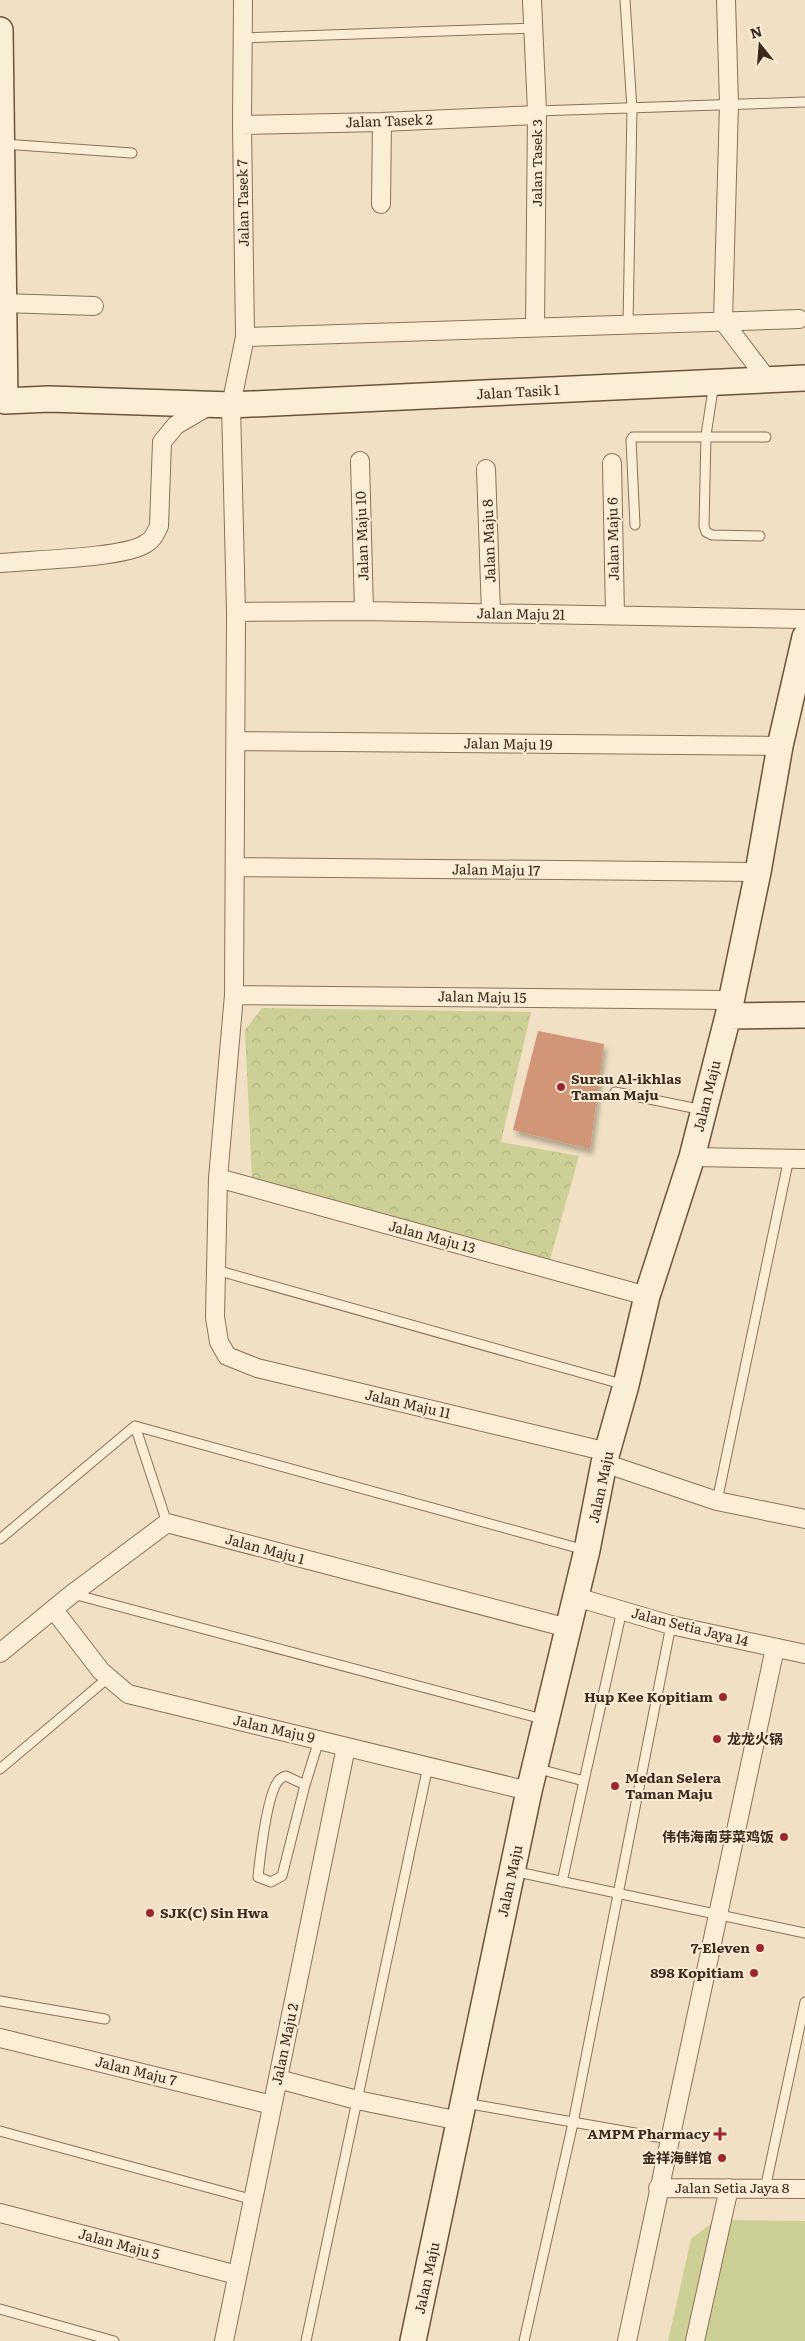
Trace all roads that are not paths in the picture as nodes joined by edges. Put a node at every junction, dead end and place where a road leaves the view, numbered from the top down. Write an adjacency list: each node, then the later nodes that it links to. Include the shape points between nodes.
1 (243, 0): 7 (street, Jalan Tasek 7)
2 (532, 0): 5 (street, Jalan Tasek 3)
3 (625, 0): 10 (lane)
4 (726, 0): 9 (street)
5 (534, 28): 7 (lane); 11 (street, Jalan Tasek 3)
6 (0, 30): 14 (street)
7 (242, 38): 13 (street, Jalan Tasek 7)
8 (805, 102): 9 (lane)
9 (729, 104): 10 (lane); 20 (street)
10 (632, 109): 11 (lane); 21 (lane)
11 (537, 113): 12 (street, Jalan Tasek 2); 22 (street, Jalan Tasek 3)
12 (382, 122): 13 (street, Jalan Tasek 2); 16 (street)
13 (242, 125): 23 (street, Jalan Tasek 7)
14 (2, 144): 15 (lane); 17 (street)
15 (132, 153)
16 (380, 204)
17 (3, 303): 18 (street); 28 (street)
18 (94, 306)
19 (802, 317): 20 (street)
20 (723, 321): 21 (street); 25 (street)
21 (628, 324): 22 (street)
22 (535, 327): 23 (street)
23 (245, 337): 27 (street, Jalan Tasek 7)
24 (805, 378): 25 (street, Jalan Tasik 1)
25 (767, 379): 26 (street, Jalan Tasik 1)
26 (714, 383): 27 (street, Jalan Tasik 1); 29 (lane)
27 (221, 405): 28 (street, Jalan Tasik 1, via 50,399); 36 (street, via 176,425 162,442 159,526 154,538 123,552); 38 (street, Jalan Tasek 7)
28 (3, 407)
29 (706, 435): 30 (lane); 34 (lane, via 633,437); 35 (lane, via 706,532 712,535)
30 (766, 437)
31 (360, 461): 37 (street, Jalan Maju 10)
32 (612, 463): 40 (street, Jalan Maju 6)
33 (486, 469): 39 (street, Jalan Maju 8)
34 (635, 525)
35 (760, 536)
36 (0, 563)
37 (364, 611): 38 (street, Jalan Maju 21); 39 (street, Jalan Maju 21)
38 (236, 612): 43 (street, Jalan Tasek 7)
39 (491, 613): 40 (street, Jalan Maju 21)
40 (615, 615): 41 (street, Jalan Maju 21)
41 (805, 619)
42 (805, 637): 44 (street, Jalan Maju)
43 (237, 741): 44 (street, Jalan Maju 19); 45 (street, Jalan Tasek 7)
44 (780, 746): 46 (street, Jalan Maju)
45 (235, 867): 46 (street, Jalan Maju 17); 47 (street, Jalan Tasek 7)
46 (758, 872): 48 (street, Jalan Maju)
47 (234, 995): 48 (street, Jalan Maju 15); 54 (street, Jalan Tasek 7)
48 (730, 1008): 49 (street); 51 (street, Jalan Maju)
49 (805, 1015)
50 (615, 1092): 51 (lane)
51 (703, 1110): 52 (street, Jalan Maju)
52 (692, 1157): 53 (street); 56 (street, Jalan Maju)
53 (797, 1159): 61 (lane)
54 (218, 1178): 55 (street, Jalan Tasek 7); 56 (street, Jalan Maju 13)
55 (216, 1270): 57 (street, Jalan Tasek 7, via 214,1318); 58 (lane)
56 (647, 1296): 58 (street, Jalan Maju)
57 (219, 1342): 60 (street, Jalan Maju 11, via 227,1356 257,1368)
58 (626, 1386): 60 (street, Jalan Maju)
59 (135, 1426): 63 (lane); 64 (lane); 65 (lane)
60 (606, 1457): 61 (street, Jalan Maju 11); 65 (street, Jalan Maju)
61 (717, 1501): 62 (street, Jalan Maju 11)
62 (804, 1516)
63 (167, 1524): 66 (street); 71 (street, Jalan Maju 1)
64 (0, 1539)
65 (587, 1550): 67 (street, Jalan Maju)
66 (72, 1594): 68 (street); 76 (lane)
67 (576, 1597): 69 (street, Jalan Setia Jaya 14); 71 (street, Jalan Maju)
68 (54, 1610): 73 (street); 75 (street, Jalan Maju 9)
69 (622, 1610): 70 (street, Jalan Setia Jaya 14); 82 (lane)
70 (671, 1625): 72 (street, Jalan Setia Jaya 14); 86 (lane)
71 (568, 1628): 76 (street, Jalan Maju)
72 (775, 1648): 74 (street, Jalan Setia Jaya 14); 87 (street)
73 (0, 1653)
74 (805, 1654)
75 (109, 1677): 77 (street, Jalan Maju 9, via 128,1694); 80 (lane)
76 (547, 1721): 81 (street, Jalan Maju)
77 (319, 1740): 78 (street, Jalan Maju 9); 83 (lane)
78 (346, 1747): 79 (street, Jalan Maju 9); 93 (street, Jalan Maju 2)
79 (428, 1766): 81 (street, Jalan Maju 9); 94 (lane)
80 (0, 1769)
81 (532, 1780): 82 (lane); 84 (street, Jalan Maju)
82 (584, 1781): 85 (lane)
83 (305, 1785): 83 (lane, via 282,1876 271,1882 258,1877 271,1797 279,1779 286,1776)
84 (512, 1871): 85 (lane); 96 (street, Jalan Maju)
85 (562, 1882): 86 (lane)
86 (618, 1894): 87 (lane); 97 (lane)
87 (718, 1915): 88 (lane); 99 (street)
88 (805, 1933)
89 (0, 2001): 91 (lane)
90 (805, 2002): 102 (lane)
91 (105, 2019)
92 (0, 2038): 95 (street, Jalan Maju 7)
93 (278, 2079): 94 (street); 95 (street, Jalan Maju 2)
94 (357, 2100): 96 (street); 110 (lane)
95 (272, 2105): 104 (street, Jalan Maju 2)
96 (462, 2112): 97 (lane); 111 (street, Jalan Maju)
97 (573, 2123): 99 (lane); 112 (lane)
98 (0, 2131): 104 (lane)
99 (669, 2139): 100 (street)
100 (658, 2188): 101 (street, Jalan Setia Jaya 8); 113 (street)
101 (729, 2188): 102 (street, Jalan Setia Jaya 8); 114 (street)
102 (765, 2189): 103 (street, Jalan Setia Jaya 8)
103 (805, 2189)
104 (255, 2200): 106 (street, Jalan Maju 2)
105 (0, 2213): 106 (street, Jalan Maju 5)
106 (238, 2275): 109 (street, Jalan Maju 2)
107 (0, 2309): 108 (lane)
108 (114, 2341)
109 (224, 2341)
110 (306, 2341)
111 (413, 2341)
112 (524, 2341)
113 (627, 2341)
114 (695, 2341)

